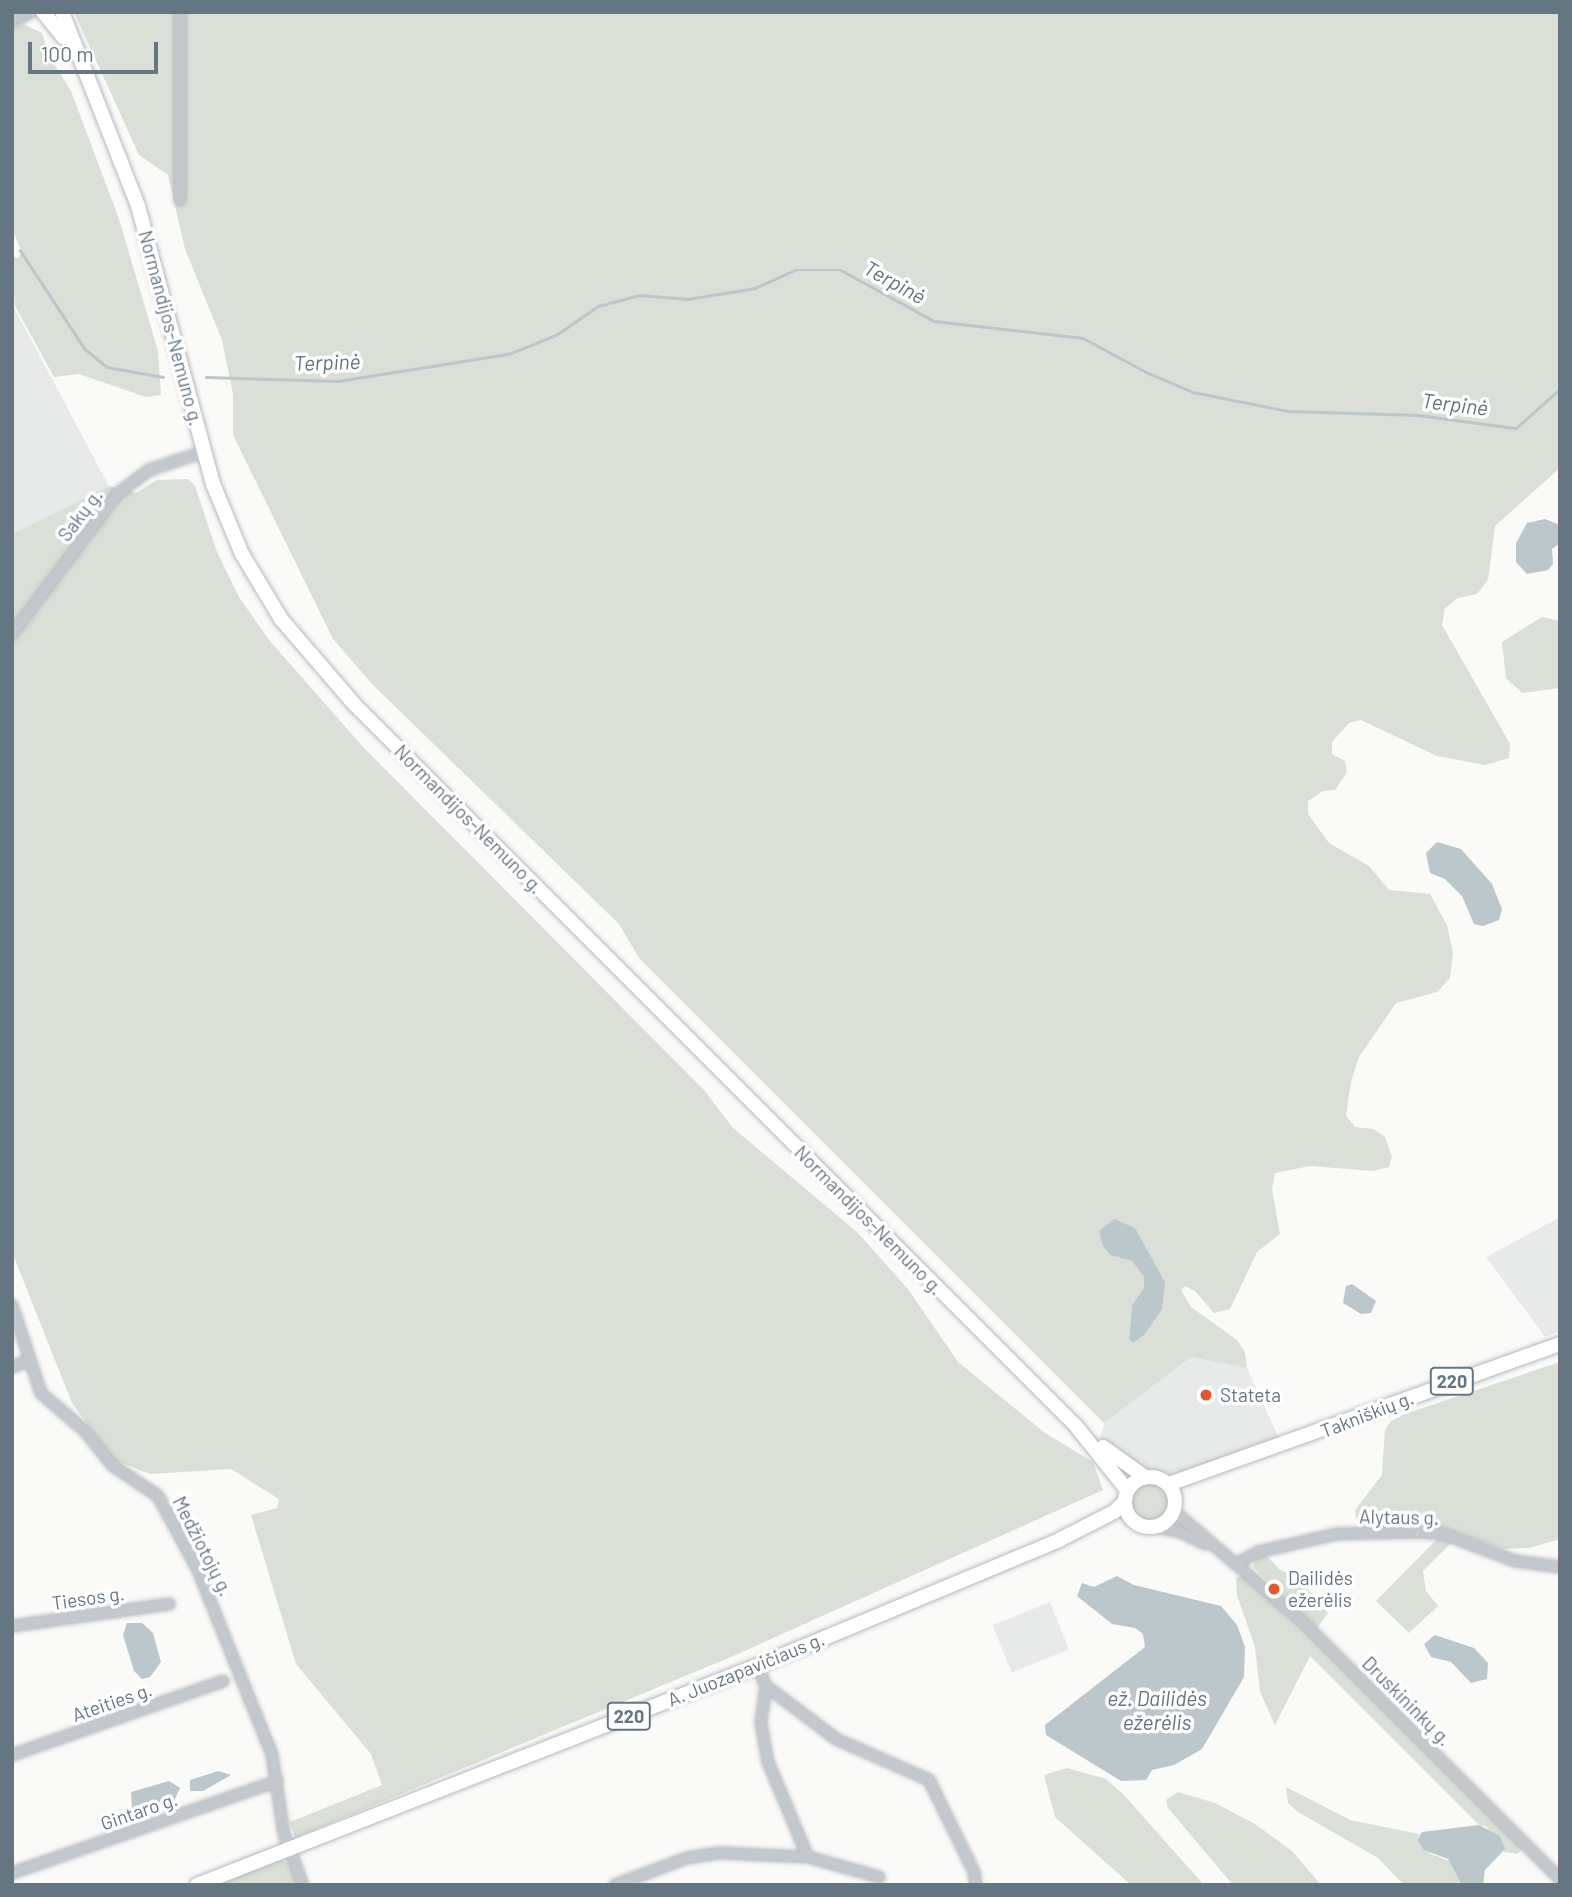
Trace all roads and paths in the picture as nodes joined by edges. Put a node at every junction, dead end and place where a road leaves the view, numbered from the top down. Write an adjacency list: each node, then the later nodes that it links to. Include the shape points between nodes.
1 (31, 12): 5 (street)
2 (43, 12): 6 (main road, Normandijos-Nemuno g.)
3 (62, 12): 6 (main road, Normandijos-Nemuno g.)
4 (180, 12): 7 (street)
5 (12, 22)
6 (85, 71): 8 (main road, Normandijos-Nemuno g., via 138,206)
7 (180, 200)
8 (203, 452): 9 (street, Sakų g., via 149,470 117,494); 14 (main road, Normandijos-Nemuno g., via 242,554 281,619 328,677)
9 (12, 634)
10 (12, 1305): 12 (street, Medžiotojų g.)
11 (1560, 1344): 15 (main road, Takniškių g. / 220)
12 (27, 1361): 13 (street); 32 (street, Medžiotojų g., via 41,1393 85,1431 111,1465 150,1489 165,1507 218,1614 272,1755)
13 (12, 1367)
14 (1076, 1426): 16 (main road, Normandijos-Nemuno g.); 18 (main road, Normandijos-Nemuno g.)
15 (1292, 1443): 17 (main road, 220); 19 (main road, 220, via 1188,1489)
16 (1145, 1477): 17 (main road); 18 (main road, 220)
17 (1169, 1484): 19 (main road)
18 (1126, 1496): 20 (main road); 22 (main road, A. Juozapavičiaus g. / 220, via 1114,1512)
19 (1175, 1506): 21 (main road, 220); 23 (street)
20 (1132, 1519): 21 (main road); 22 (main road, A. Juozapavičiaus g. / 220)
21 (1155, 1527): 23 (street, via 1178,1531)
22 (1059, 1540): 28 (main road, A. Juozapavičiaus g. / 220)
23 (1224, 1553): 24 (street, Druskininkų g.)
24 (1238, 1563): 25 (street, Alytaus g., via 1258,1552 1336,1534 1420,1532 1444,1534 1515,1561); 37 (street, Druskininkų g.)
25 (1560, 1567)
26 (169, 1604): 27 (street, Tiesos g.)
27 (12, 1626)
28 (757, 1666): 30 (street); 33 (main road, A. Juozapavičiaus g. / 220)
29 (223, 1681): 31 (street, Ateities g.)
30 (766, 1686): 34 (street, via 761,1723 768,1762); 41 (street, via 836,1739 929,1780)
31 (12, 1755)
32 (276, 1782): 33 (street, Medžiotojų g.); 35 (street, Gintaro g.)
33 (290, 1849): 38 (main road, A. Juozapavičiaus g. / 220); 39 (street, Medžiotojų g.)
34 (808, 1857): 36 (street); 40 (street, via 719,1853 687,1858)
35 (12, 1873)
36 (879, 1877)
37 (1560, 1878)
38 (197, 1885)
39 (303, 1885)
40 (615, 1885)
41 (976, 1885)

